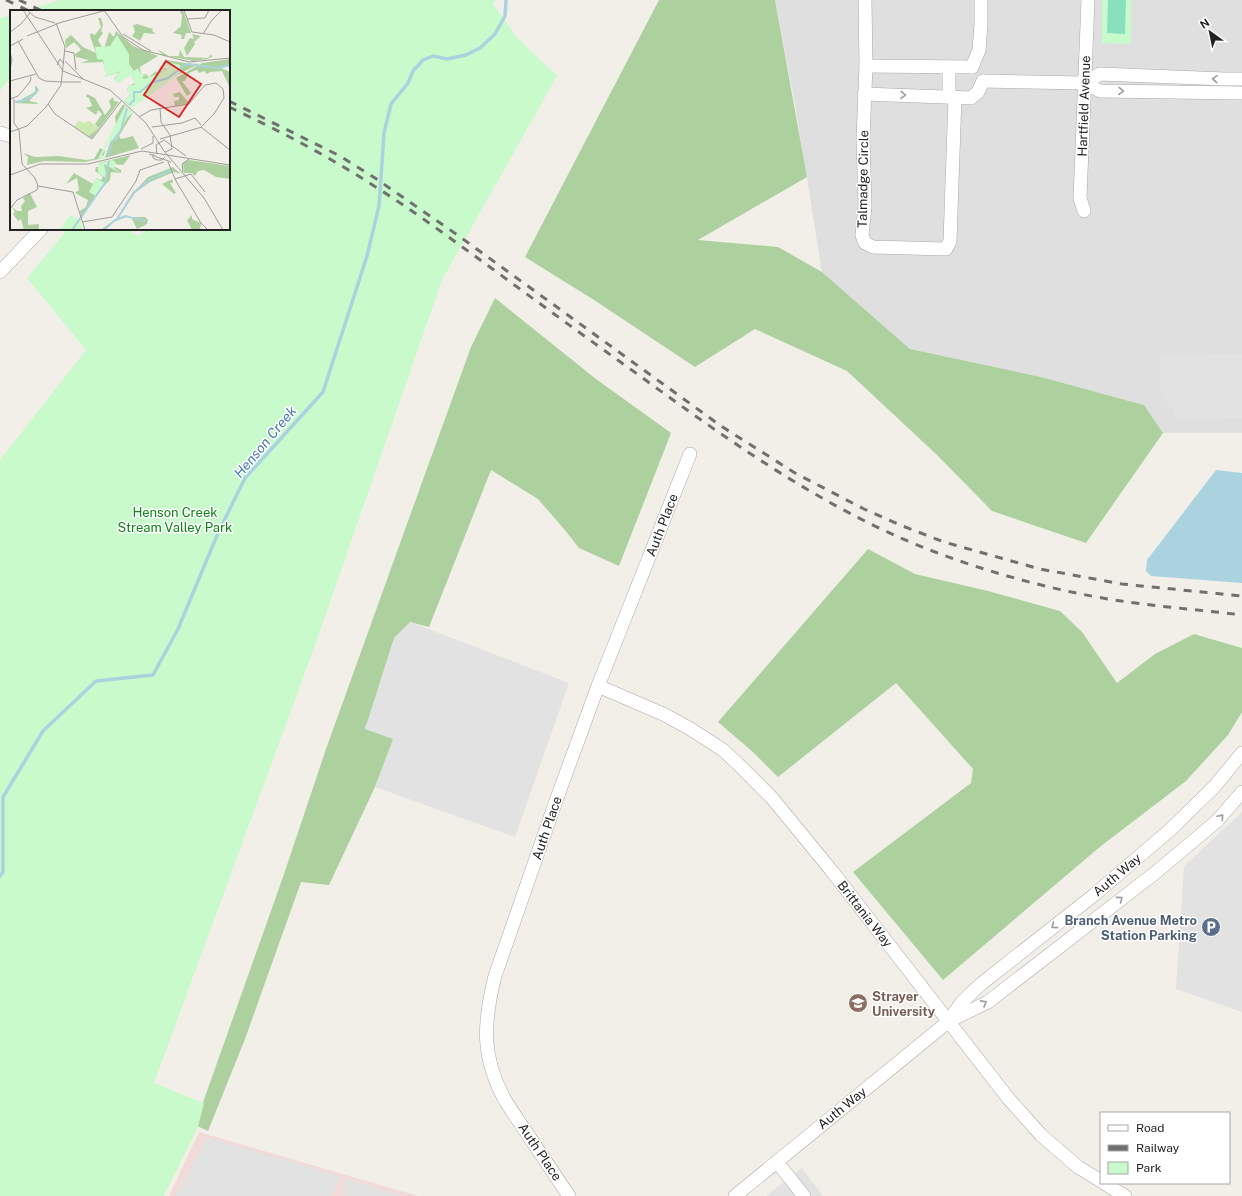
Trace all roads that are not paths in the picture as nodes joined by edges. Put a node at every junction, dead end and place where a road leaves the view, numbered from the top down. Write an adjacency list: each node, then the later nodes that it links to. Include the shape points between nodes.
1 (865, 0): 4 (street, Talmadge Circle)
2 (981, 0): 6 (street, via 979,50)
3 (1088, 0): 10 (street, Hartfield Avenue)
4 (866, 66): 5 (street); 13 (street, Talmadge Circle)
5 (949, 67): 6 (street); 14 (street)
6 (972, 67): 9 (street)
7 (1187, 77): 8 (street, one-way to 7); 10 (street, via 1100,74); 11 (street)
8 (1242, 79)
9 (982, 82): 10 (street); 14 (street, via 978,92 970,98)
10 (1084, 83): 11 (street, one-way to 11, via 1100,91); 17 (street, Hartfield Avenue, via 1080,198)
11 (1188, 92): 12 (street)
12 (1242, 93)
13 (864, 94): 14 (street, one-way to 14); 14 (street, Talmadge Circle, via 865,206 862,235 866,243 873,247 946,249 950,241)
14 (952, 97)
15 (0, 133): 16 (street)
16 (10, 136)
17 (1084, 211)
18 (40, 230): 19 (street)
19 (0, 272)
20 (690, 454): 21 (street, Auth Place)
21 (598, 686): 24 (street, Brittania Way, via 663,714 723,750 738,764 772,798); 28 (street, Auth Place, via 495,976 488,1003 486,1025 490,1065 497,1086)
22 (1242, 753): 24 (street, Auth Way, one-way to 24, via 1214,787 1170,830 1094,895 981,984 962,1002)
23 (1242, 792): 24 (street, Auth Way, one-way to 23, via 988,1002 1155,873 1217,821)
24 (949, 1021): 25 (street, Auth Way); 26 (street, Brittania Way, via 1008,1098 1041,1135 1078,1167)
25 (777, 1162): 29 (street, Auth Way); 30 (street)
26 (1100, 1180)
27 (1106, 1184): 31 (street)
28 (569, 1196)
29 (734, 1196)
30 (804, 1196)
31 (1125, 1196)

